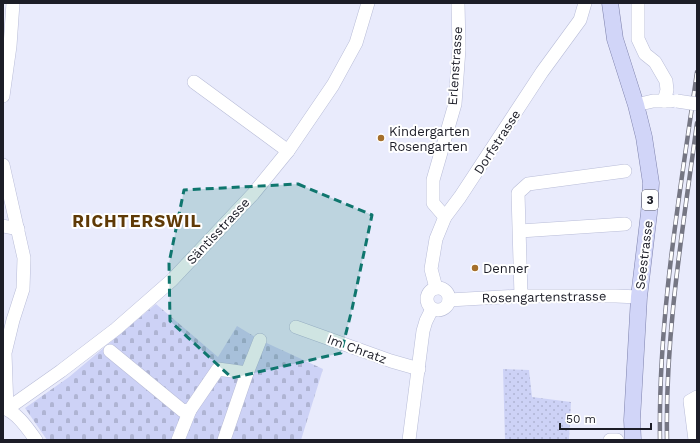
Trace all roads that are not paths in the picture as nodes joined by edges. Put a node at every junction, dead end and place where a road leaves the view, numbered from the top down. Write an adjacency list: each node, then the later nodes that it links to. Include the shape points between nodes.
1 (12, 3): 8 (street, via 10,46)
2 (368, 3): 12 (street, Säntisstrasse, via 356,43 333,86)
3 (458, 3): 15 (street, Erlenstrasse, via 459,49 455,104 433,180 433,203)
4 (585, 3): 15 (street, Dorfstrasse, via 580,20)
5 (610, 3): 10 (main road, Seestrasse / 3, via 616,39)
6 (638, 3): 9 (street, via 638,38 645,54 655,62 666,81)
7 (194, 82): 12 (street)
8 (3, 96)
9 (664, 101): 10 (street); 11 (street, bridge)
10 (636, 104): 22 (main road, Seestrasse / 3, via 651,183)
11 (697, 104)
12 (288, 151): 31 (street, Säntisstrasse, via 253,194 172,280 116,329)
13 (3, 165): 18 (street)
14 (625, 171): 19 (street, via 528,184 518,193)
15 (445, 217): 20 (street, Dorfstrasse, via 436,239 431,269)
16 (625, 224): 19 (street)
17 (3, 226): 18 (street)
18 (18, 229): 31 (street, via 24,258 24,274 5,353)
19 (520, 230): 21 (street)
20 (436, 288): 23 (street, via 445,291); 24 (street, via 427,297)
21 (521, 296): 22 (street, Rosengartenstrasse); 23 (street, Rosengartenstrasse)
22 (640, 297): 39 (main road, Seestrasse / 3)
23 (449, 300): 24 (street, via 443,309)
24 (432, 309): 28 (street, via 423,331)
25 (296, 327): 28 (street, Im Chratz)
26 (260, 340): 29 (street)
27 (110, 351): 32 (street, via 183,411)
28 (419, 369): 36 (street)
29 (247, 373): 32 (street, via 218,369); 35 (street)
30 (697, 397): 40 (street, via 690,401)
31 (5, 409): 33 (street, via 21,421)
32 (190, 410): 34 (street)
33 (36, 440)
34 (178, 440)
35 (224, 440)
36 (408, 440)
37 (610, 440): 38 (street)
38 (617, 440)
39 (633, 440)
40 (695, 440)

